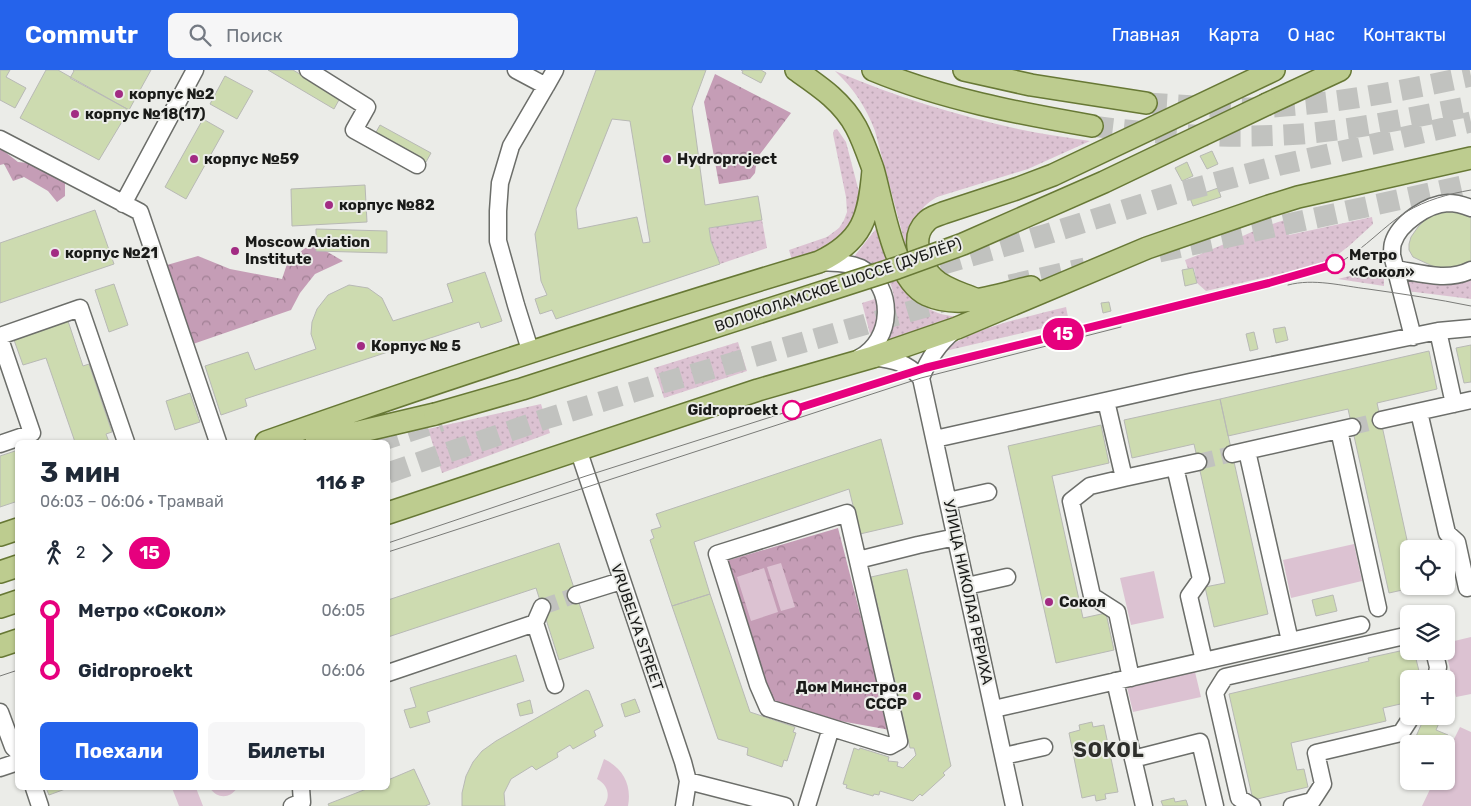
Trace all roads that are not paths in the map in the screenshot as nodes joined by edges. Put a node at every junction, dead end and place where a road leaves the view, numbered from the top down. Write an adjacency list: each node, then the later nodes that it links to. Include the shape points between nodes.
1 (195, 70): 17 (street)
2 (308, 70): 15 (street, via 367,107 354,130)
3 (516, 70): 10 (street)
4 (555, 70): 10 (street)
5 (796, 70): 16 (main road, via 833,97 846,111 862,139)
6 (873, 70): 12 (main road, via 980,104)
7 (964, 70): 11 (main road, via 1031,85)
8 (1274, 70): 23 (main road, via 1053,175 932,217 924,223 917,241 919,255 926,268 946,287)
9 (1340, 70): 42 (main road, ВОЛОКОЛАМСКОЕ ШОССЕ (ДУБЛЁР), bridge, via 1104,182 963,244 522,389)
10 (546, 86): 29 (street, via 511,146 500,183 498,211 498,241)
11 (1146, 103)
12 (1092, 126)
13 (0, 139): 17 (street)
14 (1466, 160): 22 (main road, via 1291,200 1146,248)
15 (417, 164)
16 (873, 170): 19 (main road, via 871,198 862,225 845,247); 23 (main road, via 898,259 910,280 927,295 940,299)
17 (123, 204): 40 (street, via 140,212)
18 (1471, 208): 20 (street, via 1447,203 1408,222 1393,243)
19 (819, 262): 29 (main road); 31 (street, via 862,269 878,283 883,295 886,308 882,335 864,355)
20 (1396, 269): 21 (street, via 1442,276 1458,276); 28 (street)
21 (1471, 270)
22 (1083, 276): 23 (main road); 24 (main road)
23 (975, 299)
24 (957, 328): 30 (main road); 32 (street, via 943,340)
25 (1471, 328): 26 (street)
26 (1438, 331): 28 (street); 35 (street)
27 (0, 337): 39 (street, via 80,308); 43 (street, via 32,433)
28 (1413, 337): 34 (street)
29 (531, 353): 41 (main road)
30 (873, 357): 31 (main road); 32 (street, via 898,361)
31 (846, 364): 44 (main road)
32 (922, 378): 38 (street, УЛИЦА НИКОЛАЯ РЕРИХА)
33 (1471, 400): 35 (street)
34 (1106, 401): 38 (street); 47 (street)
35 (1454, 404): 36 (street)
36 (1419, 412): 37 (street); 60 (street, via 1447,534 1457,542 1467,588)
37 (1381, 420)
38 (935, 438): 49 (street, УЛИЦА НИКОЛАЯ РЕРИХА)
39 (125, 440)
40 (217, 440)
41 (272, 440)
42 (324, 440)
43 (0, 444)
44 (578, 449): 50 (main road); 58 (street, VRUBELYA STREET)
45 (1198, 462): 46 (street)
46 (1175, 467): 47 (street); 74 (street, via 1201,579 1189,596)
47 (1124, 478): 76 (street, via 1090,486 1071,501 1092,596 1117,612)
48 (988, 492): 49 (street)
49 (948, 501): 53 (street, УЛИЦА НИКОЛАЯ РЕРИХА)
50 (390, 512)
51 (15, 530): 52 (main road)
52 (0, 535)
53 (956, 537): 54 (street); 59 (street, УЛИЦА НИКОЛАЯ РЕРИХА)
54 (858, 560): 82 (street, via 899,741 890,746); 82 (street, via 847,513 717,554 768,708)
55 (15, 567): 56 (main road)
56 (0, 572)
57 (1007, 577): 59 (street)
58 (621, 581): 61 (street); 89 (street, VRUBELYA STREET)
59 (967, 586): 79 (street, УЛИЦА НИКОЛАЯ РЕРИХА)
60 (1471, 587)
61 (576, 595)
62 (15, 602): 63 (main road)
63 (0, 607)
64 (542, 607): 66 (street)
65 (1378, 608): 71 (street, via 1345,428 1239,452)
66 (535, 623): 75 (street); 78 (street)
67 (1361, 625): 68 (street)
68 (1338, 630): 71 (street); 73 (street)
69 (1400, 637): 73 (street)
70 (15, 641): 72 (main road)
71 (1290, 641): 74 (street)
72 (0, 646)
73 (1343, 650): 100 (street, via 1224,678 1215,693 1239,798)
74 (1204, 661): 76 (street)
75 (390, 672)
76 (1132, 678): 77 (street)
77 (1115, 681): 79 (street); 86 (street)
78 (555, 685)
79 (994, 709): 85 (street, УЛИЦА НИКОЛАЯ РЕРИХА)
80 (0, 712): 84 (street)
81 (1406, 725): 101 (street, via 1401,733 1316,752 1323,784 1312,801)
82 (831, 728): 96 (street)
83 (1044, 748): 85 (street)
84 (15, 750)
85 (1004, 756): 97 (street, УЛИЦА НИКОЛАЯ РЕРИХА)
86 (1133, 759): 98 (street); 99 (street, via 1200,742)
87 (15, 763): 88 (street)
88 (0, 768)
89 (688, 781): 94 (street, VRUBELYA STREET); 95 (street)
90 (35, 790): 92 (street)
91 (301, 790): 93 (street, via 302,802)
92 (40, 806)
93 (292, 806)
94 (684, 806)
95 (785, 806)
96 (807, 806)
97 (1014, 806)
98 (1144, 806)
99 (1215, 806)
100 (1252, 806)
101 (1292, 806)

